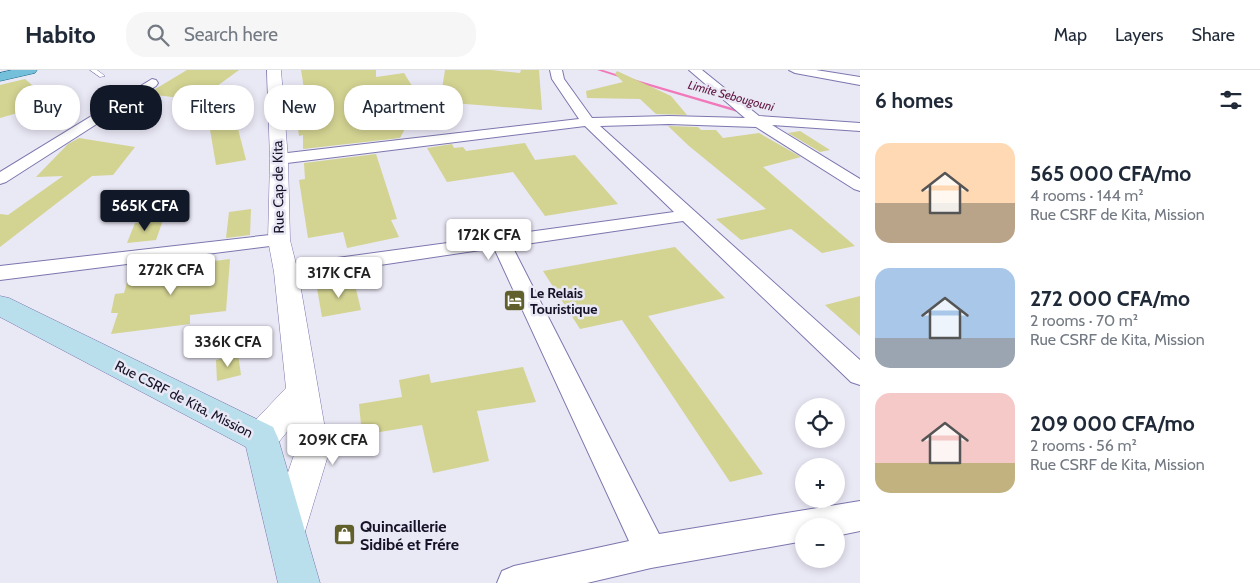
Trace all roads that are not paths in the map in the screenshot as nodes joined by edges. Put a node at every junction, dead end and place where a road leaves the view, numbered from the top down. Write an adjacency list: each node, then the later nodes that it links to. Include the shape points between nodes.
1 (30, 70): 10 (main road)
2 (93, 70): 9 (lane)
3 (274, 70): 16 (street, Rue Cap de Kita)
4 (556, 70): 13 (street, via 558,79)
5 (681, 70): 7 (street)
6 (795, 70): 8 (street)
7 (696, 72): 14 (street)
8 (816, 72): 11 (street)
9 (102, 76)
10 (0, 77)
11 (860, 81)
12 (152, 83): 17 (street)
13 (588, 122): 14 (street); 16 (street); 19 (street)
14 (758, 122): 15 (street); 18 (street)
15 (860, 127)
16 (278, 159): 20 (street, Rue Cap de Kita)
17 (0, 178)
18 (860, 186)
19 (688, 216): 21 (street); 25 (street)
20 (279, 240): 22 (street, Rue Cap de Kita); 23 (street)
21 (501, 242): 22 (street); 30 (street)
22 (286, 272): 26 (street, Rue Cap de Kita)
23 (0, 274)
24 (0, 305): 27 (main road, Rue CSRF de Kita, Mission)
25 (860, 375)
26 (302, 392): 27 (street); 29 (street, Rue Cap de Kita, via 312,452)
27 (261, 438): 29 (main road, Rue CSRF de Kita, Mission)
28 (860, 516): 30 (street)
29 (286, 534): 31 (main road, Rue CSRF de Kita, Mission)
30 (651, 552): 32 (street)
31 (299, 583)
32 (514, 583)

